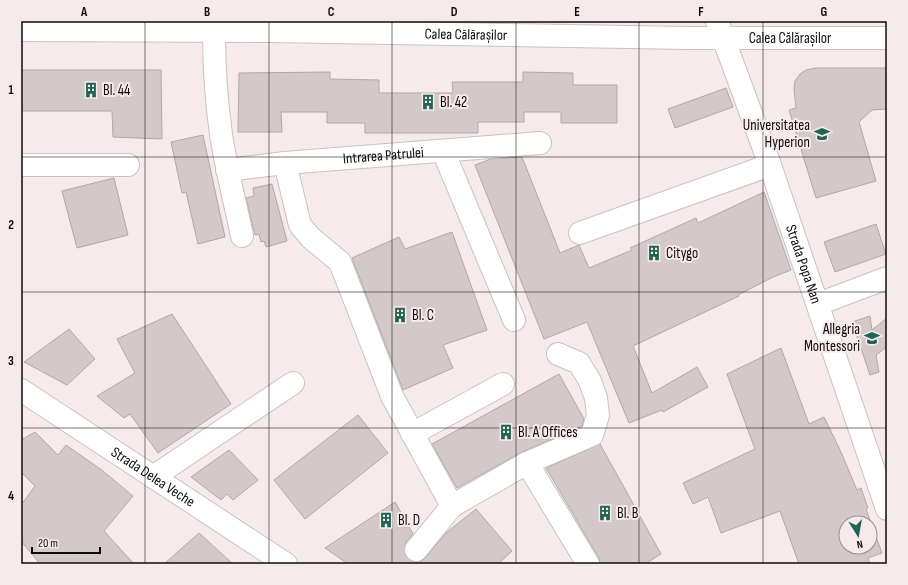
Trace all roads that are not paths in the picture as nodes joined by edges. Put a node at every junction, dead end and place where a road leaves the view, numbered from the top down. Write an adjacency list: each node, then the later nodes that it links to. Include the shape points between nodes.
1 (21, 30): 2 (street, Calea Călărașilor)
2 (214, 30): 3 (street, Calea Călărașilor); 11 (street, via 215,76)
3 (720, 30): 4 (street, Calea Călărașilor); 10 (street, Strada Popa Nan)
4 (887, 38)
5 (540, 143): 6 (street, Intrarea Patrulei)
6 (443, 151): 7 (street, Intrarea Patrulei); 16 (street)
7 (286, 164): 11 (street, Intrarea Patrulei); 21 (street, via 300,224 311,238 340,262 392,396)
8 (21, 165): 9 (street)
9 (128, 165)
10 (770, 165): 12 (street); 15 (street, Strada Popa Nan)
11 (227, 170): 13 (street)
12 (580, 233)
13 (242, 236)
14 (887, 278): 15 (street)
15 (818, 304): 25 (street, Strada Popa Nan)
16 (514, 320)
17 (558, 354): 22 (street, via 580,363 596,398 598,415 592,435)
18 (293, 383): 23 (street)
19 (503, 384): 21 (street)
20 (21, 390): 23 (street, Strada Delea Veche)
21 (412, 434): 24 (street)
22 (527, 463): 24 (street); 28 (street)
23 (153, 477): 27 (street, Strada Delea Veche)
24 (452, 506): 26 (street)
25 (887, 509)
26 (416, 550)
27 (286, 564)
28 (588, 564)

